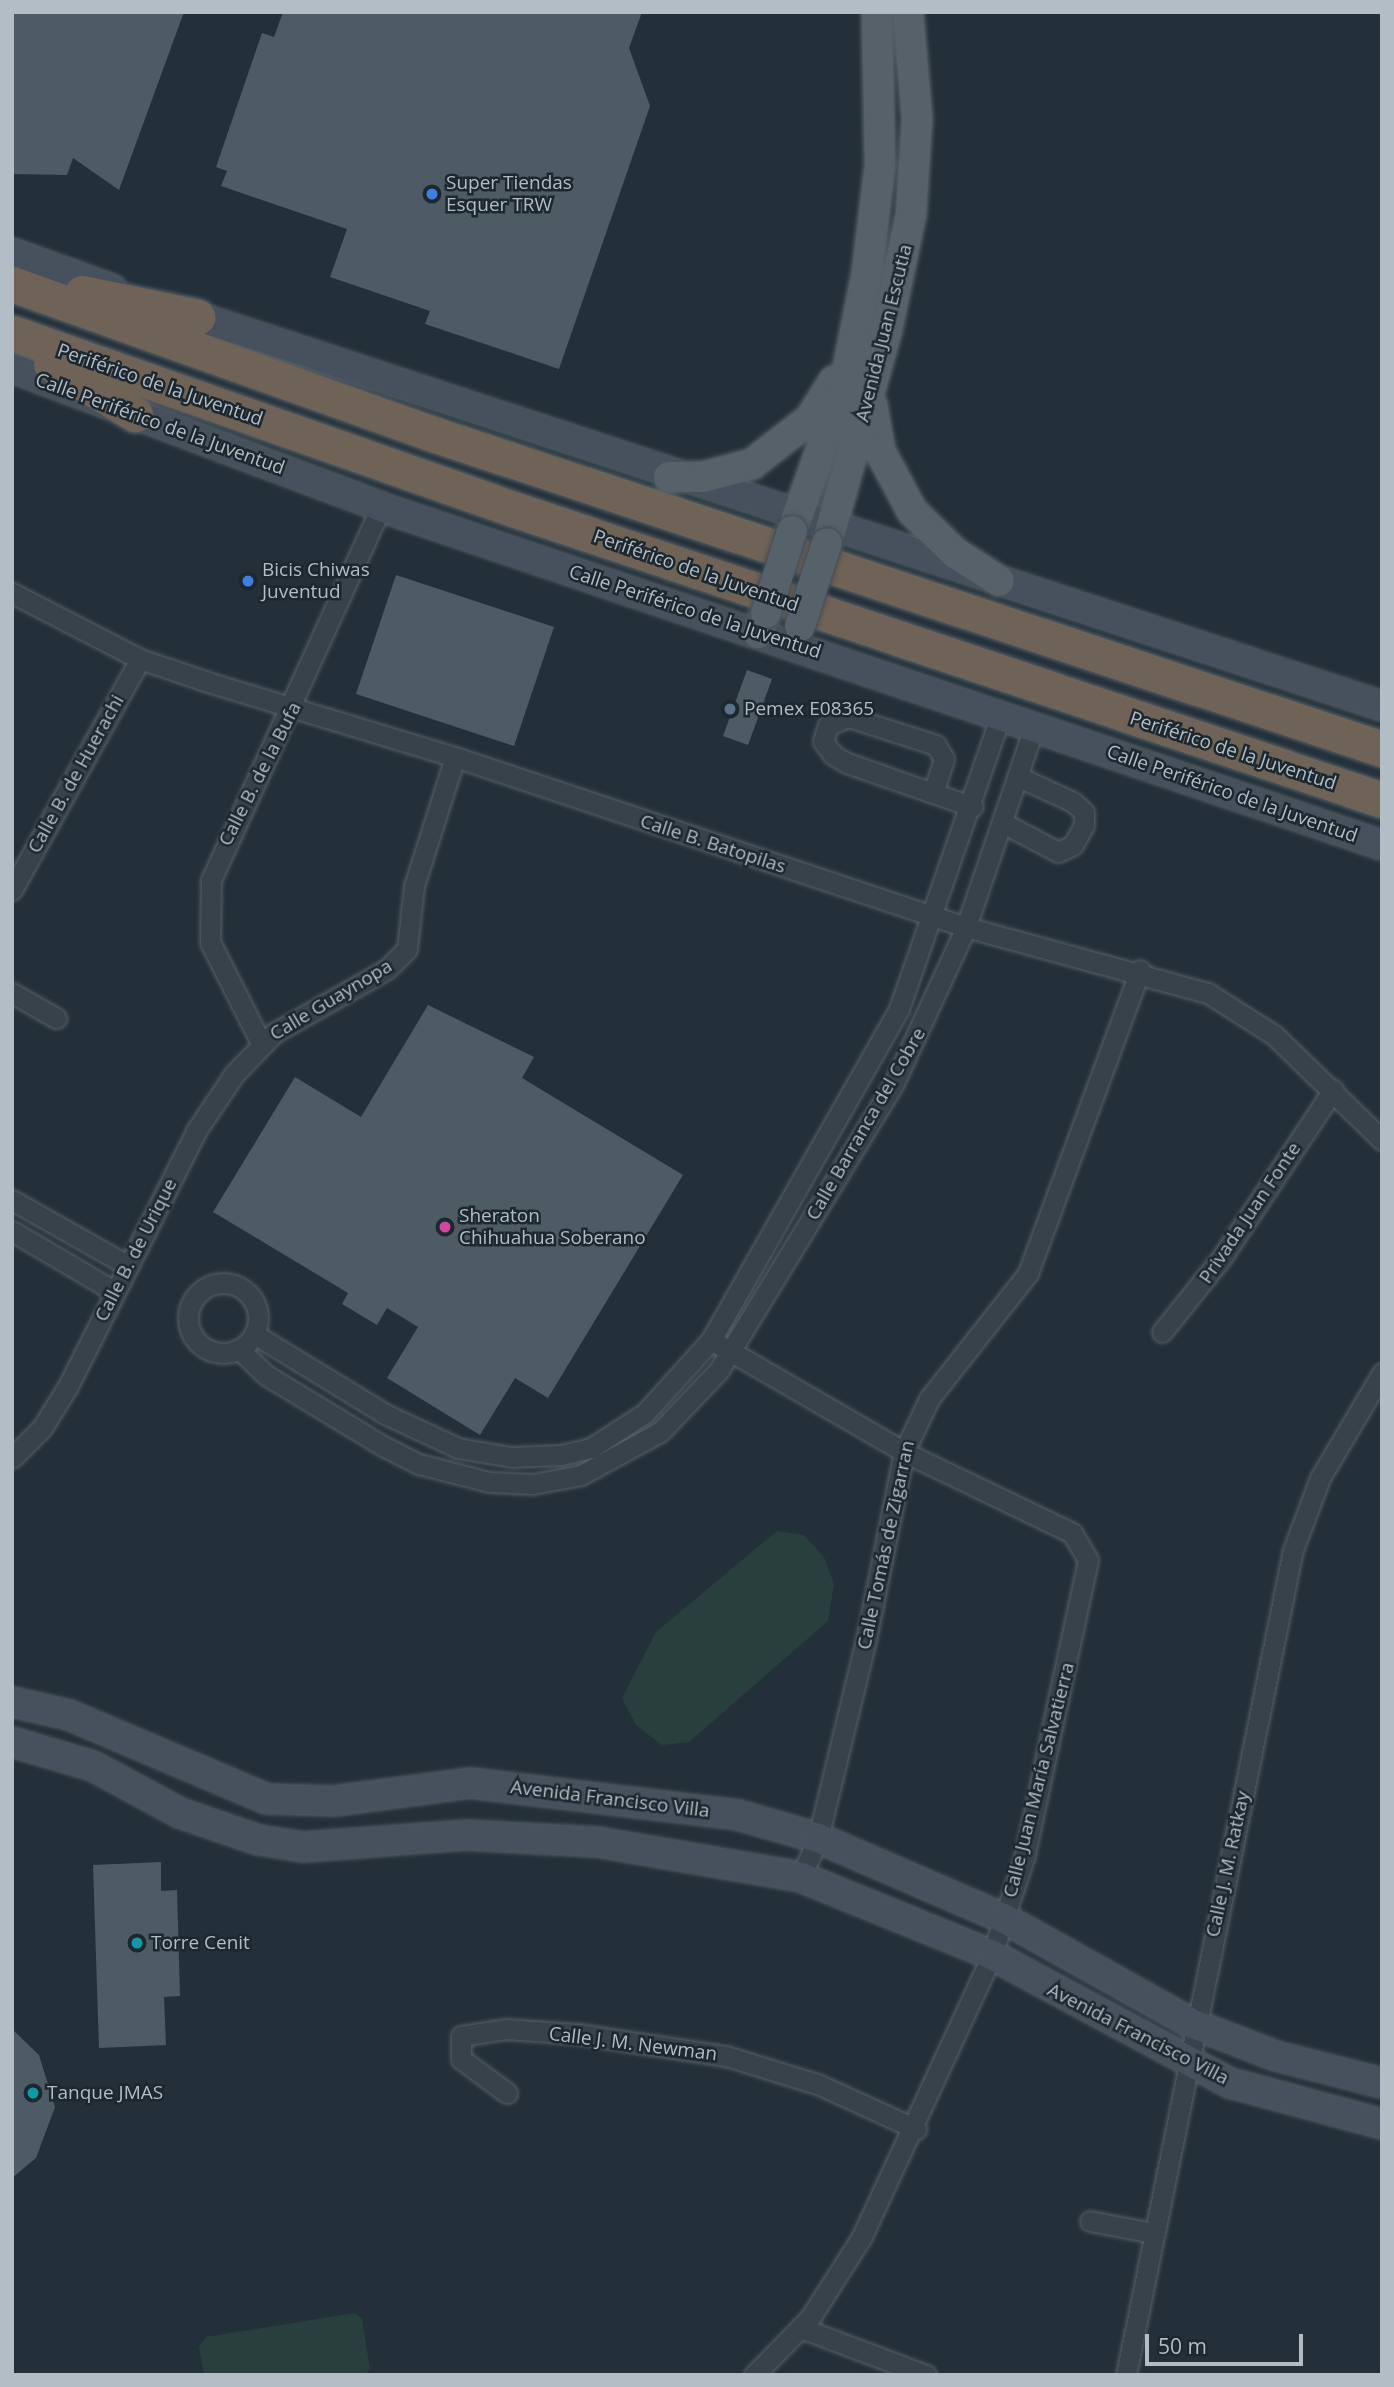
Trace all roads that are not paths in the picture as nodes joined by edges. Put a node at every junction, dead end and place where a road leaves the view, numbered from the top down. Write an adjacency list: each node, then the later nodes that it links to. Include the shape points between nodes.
1 (877, 12): 3 (main road, Avenida Juan Escutia)
2 (908, 12): 4 (main road, Avenida Juan Escutia)
3 (880, 117): 4 (main road); 10 (main road, Avenida Juan Escutia, via 875,223)
4 (917, 118): 13 (main road, Avenida Juan Escutia, via 903,263)
5 (12, 253): 8 (main road)
6 (12, 278): 8 (highway)
7 (12, 284): 28 (highway, via 433,434)
8 (198, 317): 15 (main road)
9 (12, 333): 32 (highway, Periférico de la Juventud, via 516,510)
10 (857, 333): 15 (main road, via 825,398 779,449 727,473); 17 (main road, Avenida Juan Escutia)
11 (12, 340): 14 (highway)
12 (12, 368): 14 (main road, Calle Periférico de la Juventud)
13 (871, 392): 18 (main road, Avenida Juan Escutia); 19 (main road, via 880,451 900,492 933,535)
14 (135, 414): 16 (main road, Calle Periférico de la Juventud)
15 (669, 477): 17 (main road)
16 (381, 507): 21 (main road, Calle Periférico de la Juventud); 25 (street, Calle B. de la Bufa)
17 (795, 524): 18 (main road); 21 (main road, Avenida Juan Escutia, bridge)
18 (829, 535): 19 (main road); 22 (main road, Avenida Juan Escutia, bridge)
19 (999, 581): 24 (main road)
20 (12, 593): 23 (street, Calle B. Batopilas)
21 (762, 623): 22 (main road, Calle Periférico de la Juventud)
22 (797, 635): 26 (main road, Calle Periférico de la Juventud)
23 (140, 659): 25 (street, Calle B. Batopilas); 36 (street, Calle B. de Huerachi)
24 (1382, 706)
25 (293, 709): 29 (street, Calle B. Batopilas); 42 (street, Calle B. de la Bufa, via 222,849 207,912 210,942 228,987)
26 (1001, 715): 27 (main road, Calle Periférico de la Juventud); 33 (street, Calle Barranca del Cobre)
27 (1034, 727): 30 (street, Calle Barranca del Cobre); 35 (main road, Calle Periférico de la Juventud)
28 (1382, 749)
29 (456, 757): 37 (street, Calle B. Batopilas); 42 (street, Calle Guaynopa, via 414,886 407,949 387,969)
30 (1019, 777): 34 (street, Calle Barranca del Cobre); 34 (street, via 1073,802 1084,812 1084,825 1073,845 1058,852)
31 (933, 793): 31 (street, via 944,759 936,745 849,717 828,725 823,741 833,755); 33 (street)
32 (1382, 800)
33 (973, 807): 37 (street, Calle Barranca del Cobre)
34 (1004, 824): 38 (street, Calle Barranca del Cobre)
35 (1382, 845)
36 (12, 890)
37 (934, 916): 38 (street, Calle B. Batopilas); 43 (street, Calle Barranca del Cobre, via 910,986)
38 (965, 928): 39 (street, Calle B. Batopilas); 44 (street, Calle Barranca del Cobre)
39 (1140, 970): 45 (street, Calle B. Batopilas, via 1251,1016); 58 (street, Calle Tomás de Zigarran, via 1028,1273 929,1399)
40 (12, 993): 41 (street)
41 (56, 1018)
42 (261, 1042): 49 (street, Calle B. de Urique, via 196,1131)
43 (868, 1070): 44 (street); 53 (street, Calle Barranca del Cobre)
44 (894, 1083): 55 (street, Calle Barranca del Cobre)
45 (1333, 1090): 46 (street, Calle B. Batopilas); 51 (street, Privada Juan Fonte, via 1222,1257)
46 (1382, 1140)
47 (12, 1200): 49 (street)
48 (12, 1231): 50 (street)
49 (127, 1265): 50 (street, Calle B. de Urique)
50 (114, 1291): 60 (street, Calle B. de Urique, via 42,1429)
51 (1162, 1332)
52 (254, 1334): 54 (street); 54 (street, via 256,1307 242,1288 215,1284 198,1293 188,1320 194,1339 220,1353); 57 (street, Calle Barranca del Cobre, via 385,1414 458,1448 536,1457 592,1448)
53 (711, 1340): 55 (street, Calle Juan María Salvatierra); 57 (street, Calle Barranca del Cobre, via 668,1391)
54 (239, 1349): 59 (street, Calle Barranca del Cobre, via 324,1414 419,1464 533,1484 581,1475)
55 (731, 1351): 58 (street, Calle Juan María Salvatierra); 59 (street, Calle Barranca del Cobre, via 683,1413)
56 (1382, 1373): 67 (street, Calle J. M. Ratkay, via 1302,1515)
57 (615, 1435): 59 (street)
58 (904, 1452): 63 (street, Calle Tomás de Zigarran); 65 (street, Calle Juan María Salvatierra, via 1072,1533 1086,1548 1088,1570)
59 (627, 1455)
60 (12, 1458)
61 (12, 1702): 63 (main road, Avenida Francisco Villa, via 69,1715 267,1798 334,1801 470,1783 662,1801)
62 (12, 1742): 64 (main road, Avenida Francisco Villa, via 93,1766 180,1813 259,1840 303,1847 465,1835 597,1842)
63 (818, 1838): 64 (street, Calle Tomás de Zigarran); 65 (main road, Avenida Francisco Villa)
64 (801, 1877): 66 (main road, Avenida Francisco Villa)
65 (1004, 1919): 66 (street, Calle Juan María Salvatierra); 67 (main road, Avenida Francisco Villa)
66 (992, 1955): 68 (main road, Avenida Francisco Villa); 72 (street, Calle Juan María Salvatierra)
67 (1193, 2024): 68 (street, Calle J. M. Ratkay); 69 (main road, Avenida Francisco Villa, via 1276,2056)
68 (1185, 2063): 71 (main road, Avenida Francisco Villa, via 1298,2106); 74 (street, Calle J. M. Ratkay)
69 (1382, 2082)
70 (507, 2092): 72 (street, Calle J. M. Newman, via 461,2059 461,2036 484,2029 542,2031 726,2056 820,2085)
71 (1382, 2123)
72 (916, 2129): 75 (street, Calle Juan María Salvatierra, via 861,2238)
73 (1090, 2221): 74 (street)
74 (1153, 2233): 78 (street, Calle J. M. Ratkay)
75 (801, 2328): 76 (street, Calle Juan María Salvatierra); 77 (street)
76 (754, 2375)
77 (926, 2375)
78 (1126, 2375)

